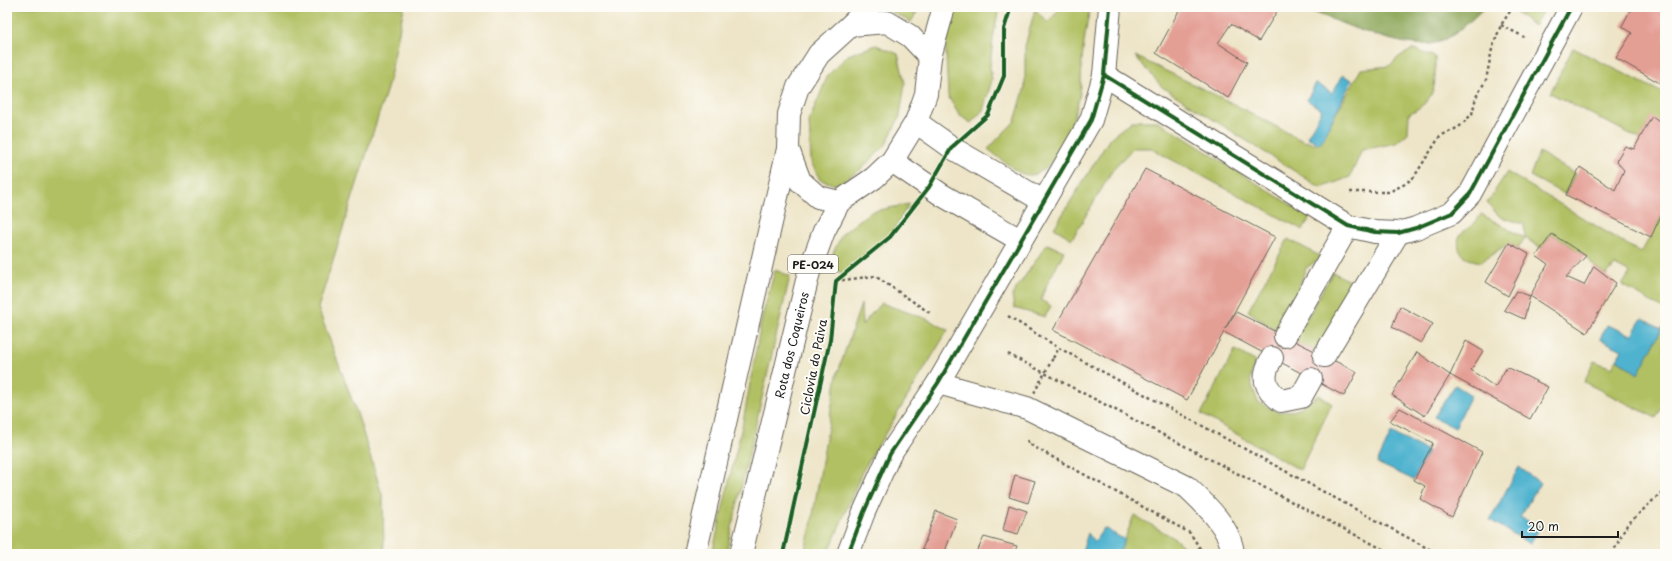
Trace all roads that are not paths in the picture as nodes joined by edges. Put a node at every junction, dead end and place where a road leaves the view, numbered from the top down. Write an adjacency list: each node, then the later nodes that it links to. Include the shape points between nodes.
1 (868, 7): 5 (street)
2 (944, 7): 6 (street, Rota dos Coqueiros / PE-024)
3 (1110, 7): 7 (street)
4 (1571, 7): 14 (street, via 1470,194 1452,213)
5 (851, 25): 6 (street, via 887,22 910,36); 9 (street, via 819,54 798,87 789,114)
6 (930, 57): 8 (street, Rota dos Coqueiros / PE-024, via 926,94)
7 (1104, 75): 11 (street, via 1091,120); 13 (street)
8 (916, 122): 10 (street, Rota dos Coqueiros / PE-024); 11 (street, via 954,149)
9 (788, 149): 12 (street, via 800,181 818,197); 21 (street)
10 (892, 161): 12 (street, Rota dos Coqueiros / PE-024, via 874,178); 15 (street, via 942,195)
11 (1043, 200): 15 (street)
12 (839, 202): 22 (street, Rota dos Coqueiros / PE-024, via 824,231 810,272)
13 (1348, 226): 14 (street, via 1375,232); 16 (street)
14 (1398, 233): 17 (street)
15 (1020, 240): 20 (street)
16 (1285, 336)
17 (1324, 356)
18 (1272, 358): 19 (street, via 1267,367 1266,384 1273,395 1282,401 1301,397)
19 (1311, 379)
20 (938, 383): 23 (street, via 890,454); 24 (street, via 1031,400 1187,488 1207,506 1222,525)
21 (695, 554)
22 (741, 554)
23 (848, 554)
24 (1233, 554)

